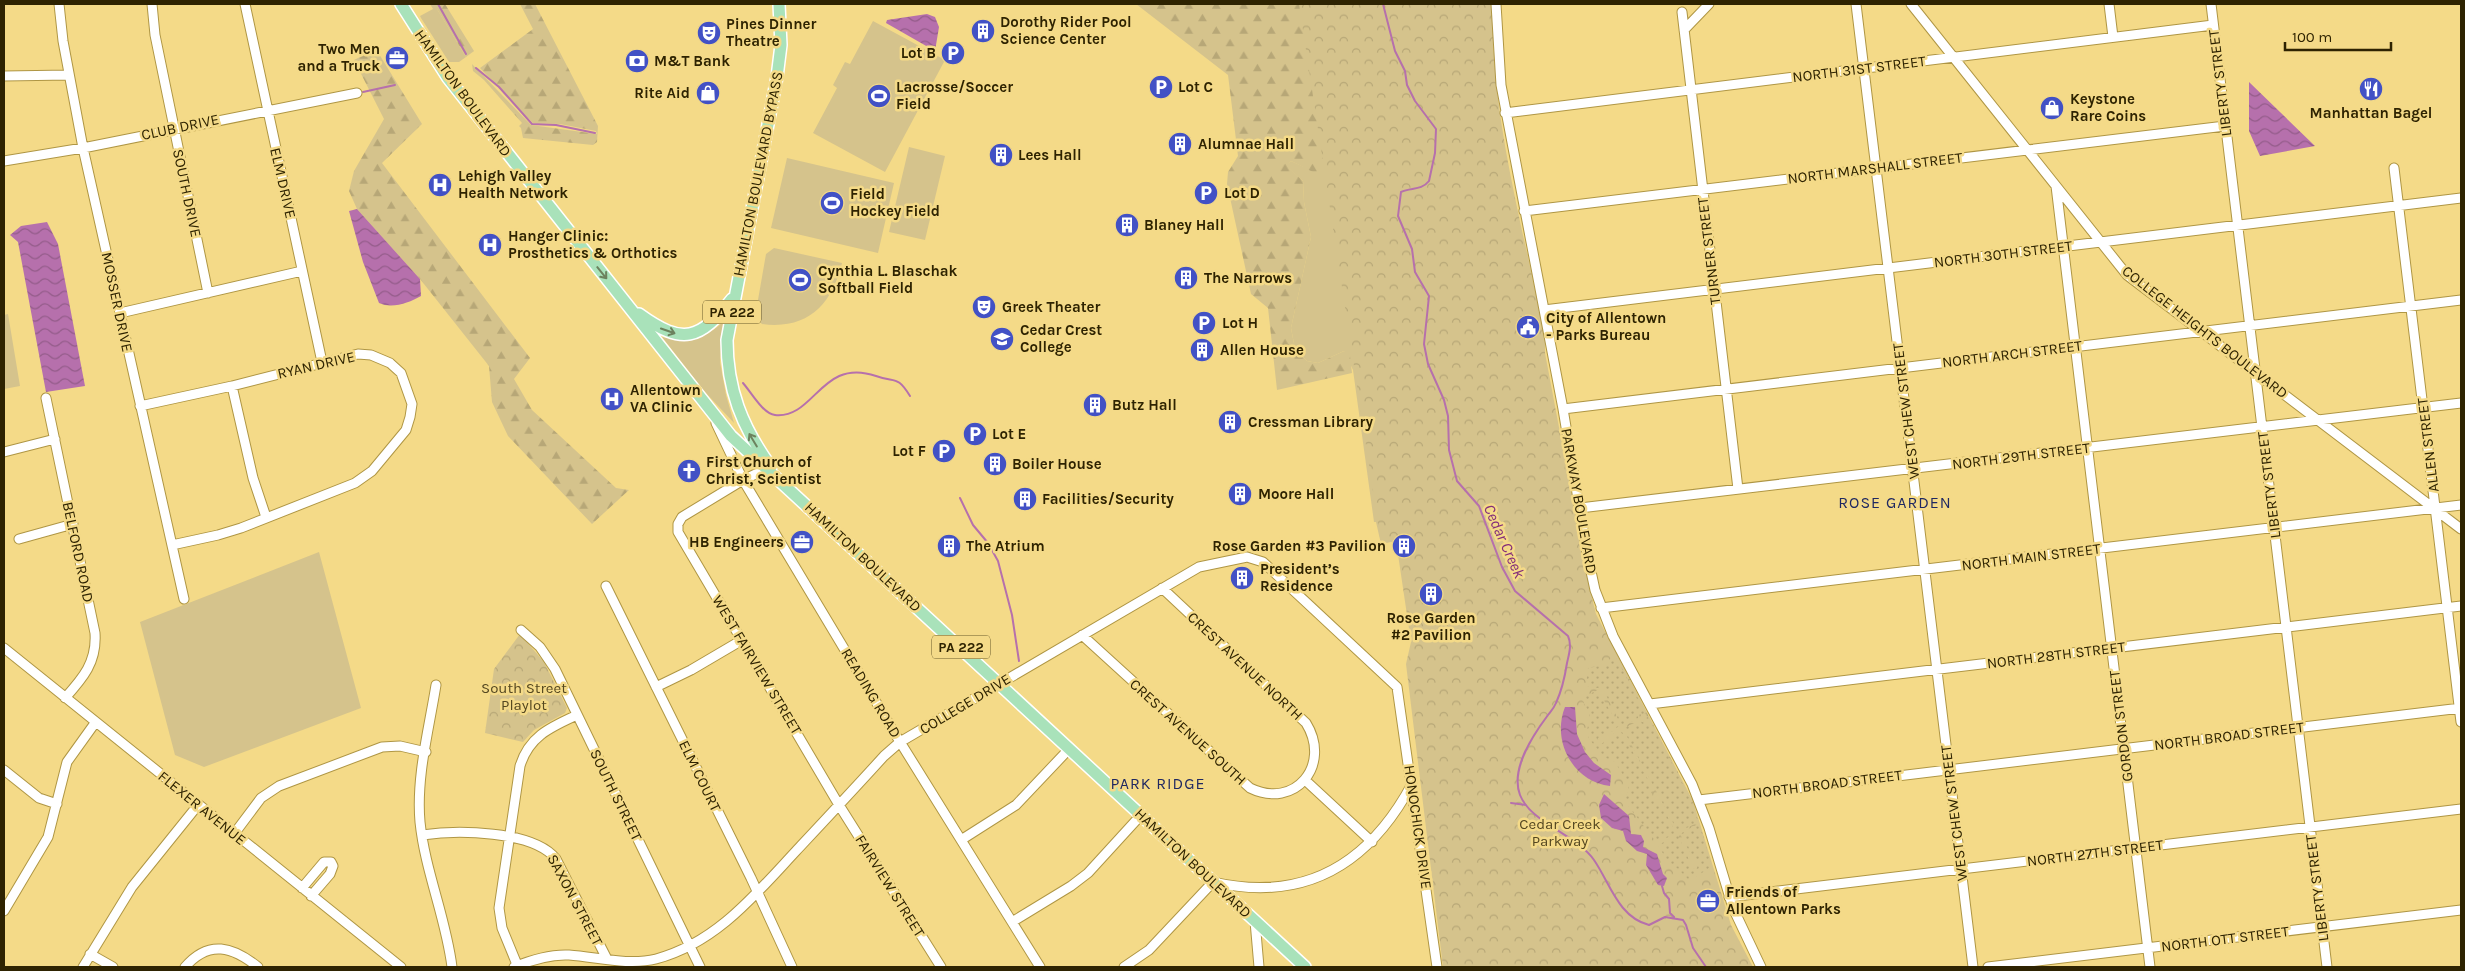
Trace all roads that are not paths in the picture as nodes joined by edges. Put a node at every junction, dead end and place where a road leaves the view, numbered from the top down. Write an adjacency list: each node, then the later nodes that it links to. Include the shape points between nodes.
1 (58, 4): 18 (street, MOSSER DRIVE)
2 (152, 4): 25 (street, SOUTH DRIVE)
3 (245, 4): 22 (street, ELM DRIVE)
4 (401, 4): 45 (main road, HAMILTON BOULEVARD / PA 222, one-way to 45, via 448,78)
5 (779, 4): 43 (main road, HAMILTON BOULEVARD BYPASS / PA 222, via 781,45 778,77)
6 (1496, 4): 23 (street, PARKWAY BOULEVARD)
7 (1709, 4): 14 (street)
8 (1855, 4): 17 (street, WEST CHEW STREET)
9 (1911, 4): 16 (street, COLLEGE HEIGHTS BOULEVARD)
10 (2109, 4): 15 (street)
11 (2211, 4): 13 (street, LIBERTY STREET)
12 (1682, 12): 14 (street, TURNER STREET)
13 (2213, 25): 15 (street, NORTH 31ST STREET); 24 (street, LIBERTY STREET)
14 (1684, 30): 20 (street, TURNER STREET)
15 (2113, 37): 16 (street, NORTH 31ST STREET)
16 (1953, 57): 17 (street, NORTH 31ST STREET); 27 (street, COLLEGE HEIGHTS BOULEVARD)
17 (1864, 68): 20 (street, NORTH 31ST STREET); 29 (street, WEST CHEW STREET)
18 (69, 75): 19 (street); 26 (street, MOSSER DRIVE)
19 (4, 76)
20 (1690, 89): 23 (street, NORTH 31ST STREET); 32 (street, TURNER STREET)
21 (357, 93): 22 (street, CLUB DRIVE)
22 (266, 110): 25 (street, CLUB DRIVE); 40 (street, ELM DRIVE)
23 (1505, 113): 35 (street, PARKWAY BOULEVARD)
24 (2225, 126): 27 (street, NORTH MARSHALL STREET); 36 (street, LIBERTY STREET)
25 (174, 129): 26 (street, CLUB DRIVE); 42 (street, SOUTH DRIVE)
26 (83, 148): 28 (street, CLUB DRIVE); 48 (street, MOSSER DRIVE)
27 (2027, 150): 29 (street, NORTH MARSHALL STREET); 31 (street, COLLEGE HEIGHTS BOULEVARD)
28 (4, 161)
29 (1876, 168): 32 (street, NORTH MARSHALL STREET); 39 (street, WEST CHEW STREET)
30 (2394, 168): 34 (street, ALLEN STREET)
31 (2056, 186): 37 (street, COLLEGE HEIGHTS BOULEVARD); 38 (street, GORDON STREET)
32 (1701, 188): 35 (street, NORTH MARSHALL STREET); 41 (street, TURNER STREET)
33 (2461, 198): 34 (street, NORTH 30TH STREET)
34 (2399, 206): 36 (street, NORTH 30TH STREET); 46 (street, ALLEN STREET)
35 (1524, 211): 47 (street, PARKWAY BOULEVARD)
36 (2237, 226): 37 (street, NORTH 30TH STREET); 49 (street, LIBERTY STREET)
37 (2101, 242): 38 (street, NORTH 30TH STREET); 50 (street, COLLEGE HEIGHTS BOULEVARD, via 2127,275)
38 (2064, 247): 39 (street, NORTH 30TH STREET); 51 (street, GORDON STREET)
39 (1888, 268): 41 (street, NORTH 30TH STREET); 53 (street, WEST CHEW STREET)
40 (302, 271): 42 (street); 52 (street, ELM DRIVE)
41 (1714, 289): 47 (street, NORTH 30TH STREET); 56 (street, TURNER STREET)
42 (208, 293): 48 (street)
43 (735, 295): 45 (main road, one-way to 43, via 656,327 683,335 706,328); 71 (main road, HAMILTON BOULEVARD BYPASS / PA 222, one-way to 43, via 745,426 732,393 727,340)
44 (2461, 300): 46 (street, NORTH ARCH STREET)
45 (627, 305): 62 (main road, HAMILTON BOULEVARD / PA 222)
46 (2411, 306): 49 (street, NORTH ARCH STREET); 60 (street, ALLEN STREET)
47 (1544, 310): 61 (street, PARKWAY BOULEVARD)
48 (120, 313): 59 (street, MOSSER DRIVE)
49 (2250, 325): 50 (street, NORTH ARCH STREET); 54 (street, LIBERTY STREET)
50 (2201, 331): 51 (street, NORTH ARCH STREET); 54 (street, COLLEGE HEIGHTS BOULEVARD)
51 (2076, 346): 53 (street, NORTH ARCH STREET); 66 (street, GORDON STREET)
52 (322, 362): 55 (street, RYAN DRIVE); 76 (street, RYAN DRIVE, via 358,354 371,355 390,363 401,373 412,404 406,430 364,478)
53 (1900, 368): 56 (street, NORTH ARCH STREET); 69 (street, WEST CHEW STREET)
54 (2255, 373): 63 (street, COLLEGE HEIGHTS BOULEVARD); 64 (street, LIBERTY STREET)
55 (232, 386): 59 (street, RYAN DRIVE); 76 (street, via 253,478)
56 (1726, 389): 61 (street, NORTH ARCH STREET); 72 (street, TURNER STREET)
57 (46, 398): 65 (street, BELFORD ROAD)
58 (2461, 403): 60 (street, NORTH 29TH STREET)
59 (140, 406): 81 (street, MOSSER DRIVE)
60 (2423, 408): 63 (street, NORTH 29TH STREET); 75 (street, ALLEN STREET)
61 (1563, 409): 74 (street, PARKWAY BOULEVARD)
62 (712, 414): 68 (main road, HAMILTON BOULEVARD / PA 222); 70 (street, READING ROAD)
63 (2319, 420): 64 (street, NORTH 29TH STREET); 75 (street, COLLEGE HEIGHTS BOULEVARD)
64 (2262, 427): 66 (street, NORTH 29TH STREET); 78 (street, LIBERTY STREET)
65 (55, 439): 67 (street); 77 (street, BELFORD ROAD)
66 (2088, 448): 69 (street, NORTH 29TH STREET); 82 (street, GORDON STREET)
67 (4, 452)
68 (766, 469): 70 (street); 71 (main road, HAMILTON BOULEVARD / PA 222)
69 (1913, 469): 72 (street, NORTH 29TH STREET); 83 (street, WEST CHEW STREET)
70 (743, 480): 93 (street, WEST FAIRVIEW STREET, via 682,517 678,524 678,532); 108 (street, READING ROAD)
71 (780, 480): 97 (main road, HAMILTON BOULEVARD / PA 222)
72 (1738, 489): 74 (street, NORTH 29TH STREET)
73 (2461, 505): 75 (street, NORTH MAIN STREET)
74 (1580, 508): 88 (street, PARKWAY BOULEVARD, via 1590,572)
75 (2436, 508): 78 (street, NORTH MAIN STREET); 79 (street, COLLEGE HEIGHTS BOULEVARD); 89 (street, ALLEN STREET)
76 (266, 517): 81 (street, RYAN DRIVE, via 218,535)
77 (73, 524): 80 (street); 101 (street, BELFORD ROAD, via 95,643 89,668)
78 (2274, 528): 82 (street, NORTH MAIN STREET); 90 (street, LIBERTY STREET)
79 (2461, 529)
80 (19, 540)
81 (172, 545): 86 (street, MOSSER DRIVE)
82 (2100, 548): 83 (street, NORTH MAIN STREET); 95 (street, GORDON STREET)
83 (1925, 569): 88 (street, NORTH MAIN STREET); 96 (street, WEST CHEW STREET)
84 (606, 586): 99 (street, ELM COURT)
85 (1162, 588): 92 (street, COLLEGE DRIVE); 100 (street, COLLEGE DRIVE, via 1205,564 1258,558); 114 (street, CREST AVENUE NORTH, via 1306,723 1315,748 1313,765)
86 (184, 599)
87 (2461, 606): 89 (street, NORTH 28TH STREET)
88 (1601, 608): 102 (street, PARKWAY BOULEVARD)
89 (2448, 608): 90 (street, NORTH 28TH STREET); 103 (street, ALLEN STREET)
90 (2286, 627): 95 (street, NORTH 28TH STREET); 107 (street, LIBERTY STREET)
91 (521, 630): 104 (street, SOUTH STREET, via 548,658)
92 (1082, 635): 97 (street, COLLEGE DRIVE); 114 (street, CREST AVENUE SOUTH, via 1250,788 1276,794 1292,790)
93 (742, 640): 99 (street); 118 (street, WEST FAIRVIEW STREET)
94 (4, 648): 101 (street, FLEXER AVENUE)
95 (2112, 648): 96 (street, NORTH 28TH STREET); 109 (street, GORDON STREET)
96 (1937, 669): 102 (street, NORTH 28TH STREET); 113 (street, WEST CHEW STREET)
97 (999, 684): 108 (street, COLLEGE DRIVE); 110 (main road, HAMILTON BOULEVARD / PA 222)
98 (436, 685): 111 (street)
99 (656, 687): 133 (street, ELM COURT)
100 (1397, 687): 115 (street, HONOCHICK DRIVE)
101 (65, 698): 106 (street, FLEXER AVENUE)
102 (1650, 704): 116 (street, PARKWAY BOULEVARD)
103 (2460, 708): 105 (street, ALLEN STREET); 107 (street, NORTH BROAD STREET)
104 (577, 715): 125 (street, via 546,730 526,749 520,766); 142 (street, SOUTH STREET)
105 (2461, 722)
106 (95, 723): 117 (street, via 67,762); 119 (street, FLEXER AVENUE)
107 (2298, 727): 109 (street, NORTH BROAD STREET); 122 (street, LIBERTY STREET)
108 (900, 742): 118 (street, COLLEGE DRIVE); 126 (street, READING ROAD)
109 (2124, 748): 113 (street, NORTH BROAD STREET); 128 (street, GORDON STREET)
110 (1069, 749): 121 (main road, HAMILTON BOULEVARD / PA 222); 126 (street, via 1016,805)
111 (426, 752): 123 (street, via 400,746 382,747 279,786 261,798); 124 (street, via 420,804)
112 (4, 770): 117 (street, via 35,796)
113 (1949, 770): 116 (street, NORTH BROAD STREET); 129 (street, WEST CHEW STREET)
114 (1305, 780): 127 (street)
115 (1412, 784): 127 (street, via 1394,815); 161 (street, HONOCHICK DRIVE)
116 (1699, 800): 135 (street, PARKWAY BOULEVARD)
117 (57, 804): 136 (street, via 48,837)
118 (839, 804): 133 (street, COLLEGE DRIVE); 156 (street, FAIRVIEW STREET)
119 (198, 805): 123 (street, FLEXER AVENUE); 144 (street, via 132,887)
120 (2461, 809): 122 (street, NORTH 27TH STREET)
121 (1141, 815): 130 (main road, HAMILTON BOULEVARD / PA 222); 140 (street, via 1088,873)
122 (2310, 827): 128 (street, NORTH 27TH STREET); 141 (street, LIBERTY STREET)
123 (234, 834): 131 (street, FLEXER AVENUE)
124 (422, 835): 125 (street, SAXON STREET, via 464,831); 152 (street, via 446,929)
125 (509, 838): 145 (street, SAXON STREET, via 538,844 550,852); 153 (street, via 499,908 502,928)
126 (961, 840): 140 (street, READING ROAD)
127 (1372, 842): 130 (street, via 1344,864 1301,882 1254,888)
128 (2136, 848): 129 (street, NORTH 27TH STREET); 143 (street, GORDON STREET)
129 (1961, 869): 135 (street, NORTH 27TH STREET); 162 (street, WEST CHEW STREET)
130 (1213, 882): 139 (main road, HAMILTON BOULEVARD / PA 222); 158 (street, via 1150,950)
131 (302, 888): 134 (street, FLEXER AVENUE); 134 (street, via 324,862 330,862 332,871)
132 (4, 891): 136 (street)
133 (758, 893): 142 (street, COLLEGE DRIVE, via 726,923); 155 (street, ELM COURT)
134 (311, 896): 151 (street, FLEXER AVENUE)
135 (1729, 897): 146 (street, PARKWAY BOULEVARD)
136 (12, 898): 138 (street)
137 (2461, 910): 141 (street, NORTH OTT STREET)
138 (4, 911)
139 (1255, 921): 159 (street); 160 (main road, HAMILTON BOULEVARD / PA 222)
140 (1012, 922): 157 (street, READING ROAD)
141 (2322, 927): 143 (street, NORTH OTT STREET); 165 (street, LIBERTY STREET)
142 (689, 945): 145 (street, COLLEGE DRIVE, via 667,956 644,961); 154 (street, SOUTH STREET)
143 (2147, 948): 163 (street, NORTH OTT STREET); 164 (street, GORDON STREET)
144 (90, 954): 147 (street); 148 (street)
145 (607, 959): 153 (street, COLLEGE DRIVE, via 555,956)
146 (1758, 965)
147 (82, 967)
148 (113, 967)
149 (185, 967): 150 (street, via 197,955 221,949 243,955)
150 (258, 967)
151 (401, 967)
152 (452, 967)
153 (516, 967)
154 (700, 967)
155 (792, 967)
156 (941, 967)
157 (1040, 967)
158 (1124, 967)
159 (1259, 967)
160 (1305, 967)
161 (1437, 967)
162 (1973, 967)
163 (1988, 967)
164 (2150, 967)
165 (2327, 967)

